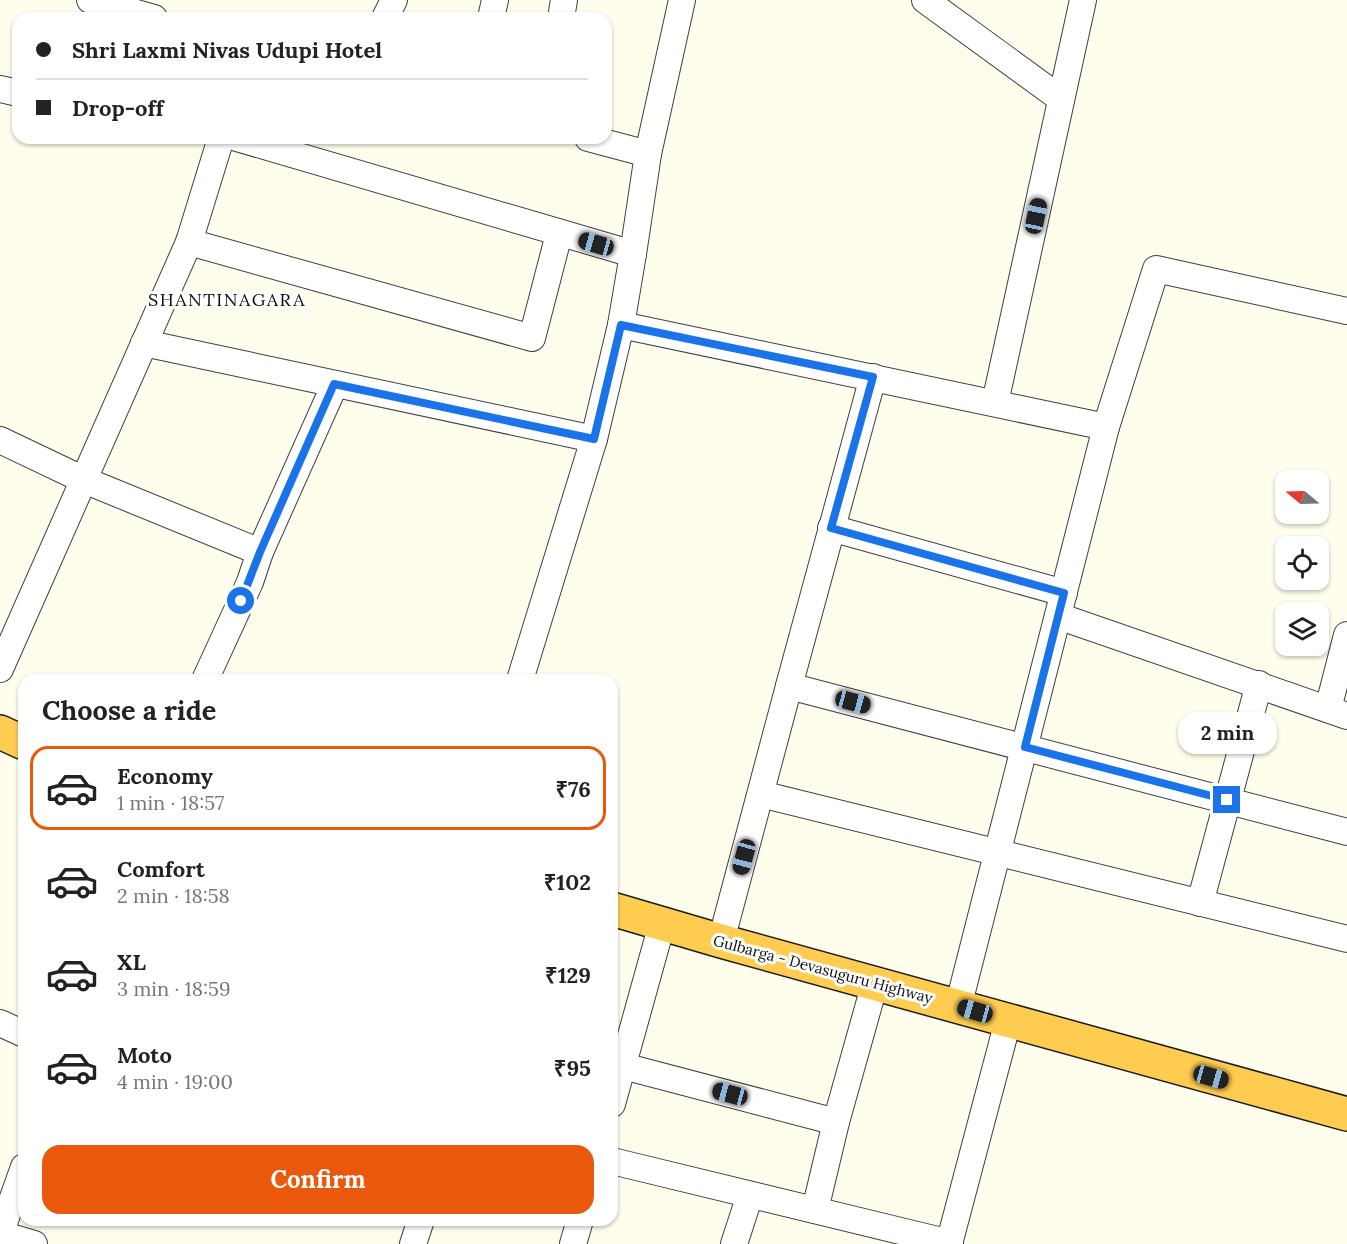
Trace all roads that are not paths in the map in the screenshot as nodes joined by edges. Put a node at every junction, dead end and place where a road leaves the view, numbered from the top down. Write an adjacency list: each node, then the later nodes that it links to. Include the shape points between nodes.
1 (90, 0): 5 (street)
2 (682, 0): 10 (street)
3 (925, 0): 6 (street)
4 (1083, 0): 6 (street)
5 (148, 11)
6 (1061, 99): 19 (street)
7 (219, 144): 12 (street)
8 (257, 144): 11 (street)
9 (612, 144): 10 (street)
10 (648, 153): 13 (street)
11 (559, 234): 12 (street, via 532,338); 13 (street)
12 (189, 242): 16 (street)
13 (633, 254): 15 (street)
14 (1347, 311): 20 (street, via 1156,269)
15 (621, 325): 17 (street); 21 (street)
16 (144, 343): 18 (street); 23 (street)
17 (873, 377): 19 (street); 24 (street)
18 (334, 384): 21 (street); 25 (street)
19 (995, 403): 20 (street)
20 (1106, 427): 26 (street)
21 (594, 439): 30 (street)
22 (0, 440): 23 (street)
23 (84, 480): 25 (street); 28 (street)
24 (831, 528): 26 (street); 32 (street)
25 (260, 552): 29 (street)
26 (1061, 604): 31 (street); 36 (street)
27 (1347, 635): 33 (street)
28 (0, 669)
29 (209, 674)
30 (522, 674)
31 (1259, 684): 33 (street); 38 (street)
32 (789, 686): 36 (street); 37 (street)
33 (1337, 713)
34 (0, 732): 35 (highway)
35 (18, 740)
36 (1025, 747): 38 (street); 40 (street)
37 (761, 794): 40 (street); 45 (street)
38 (1227, 800): 39 (street); 41 (street)
39 (1347, 832)
40 (998, 853): 41 (street); 47 (street)
41 (1200, 903): 44 (street)
42 (618, 911): 43 (highway, Gulbarga - Devasuguru Highway)
43 (662, 924): 45 (highway, Gulbarga - Devasuguru Highway); 51 (street)
44 (1347, 939)
45 (721, 941): 46 (highway, Gulbarga - Devasuguru Highway)
46 (875, 983): 47 (highway, Gulbarga - Devasuguru Highway); 54 (street)
47 (958, 1007): 48 (highway, Gulbarga - Devasuguru Highway)
48 (1008, 1020): 53 (highway, Gulbarga - Devasuguru Highway); 62 (street)
49 (0, 1023): 50 (street)
50 (18, 1031)
51 (623, 1066): 52 (street); 54 (street)
52 (618, 1083)
53 (1347, 1114)
54 (836, 1122): 58 (street)
55 (618, 1162): 57 (street)
56 (18, 1184): 61 (street)
57 (750, 1195): 58 (street); 66 (street)
58 (815, 1210): 62 (street)
59 (419, 1226): 64 (street)
60 (578, 1226): 65 (street)
61 (0, 1234): 63 (street)
62 (950, 1243)
63 (34, 1244)
64 (413, 1244)
65 (573, 1244)
66 (734, 1244)

